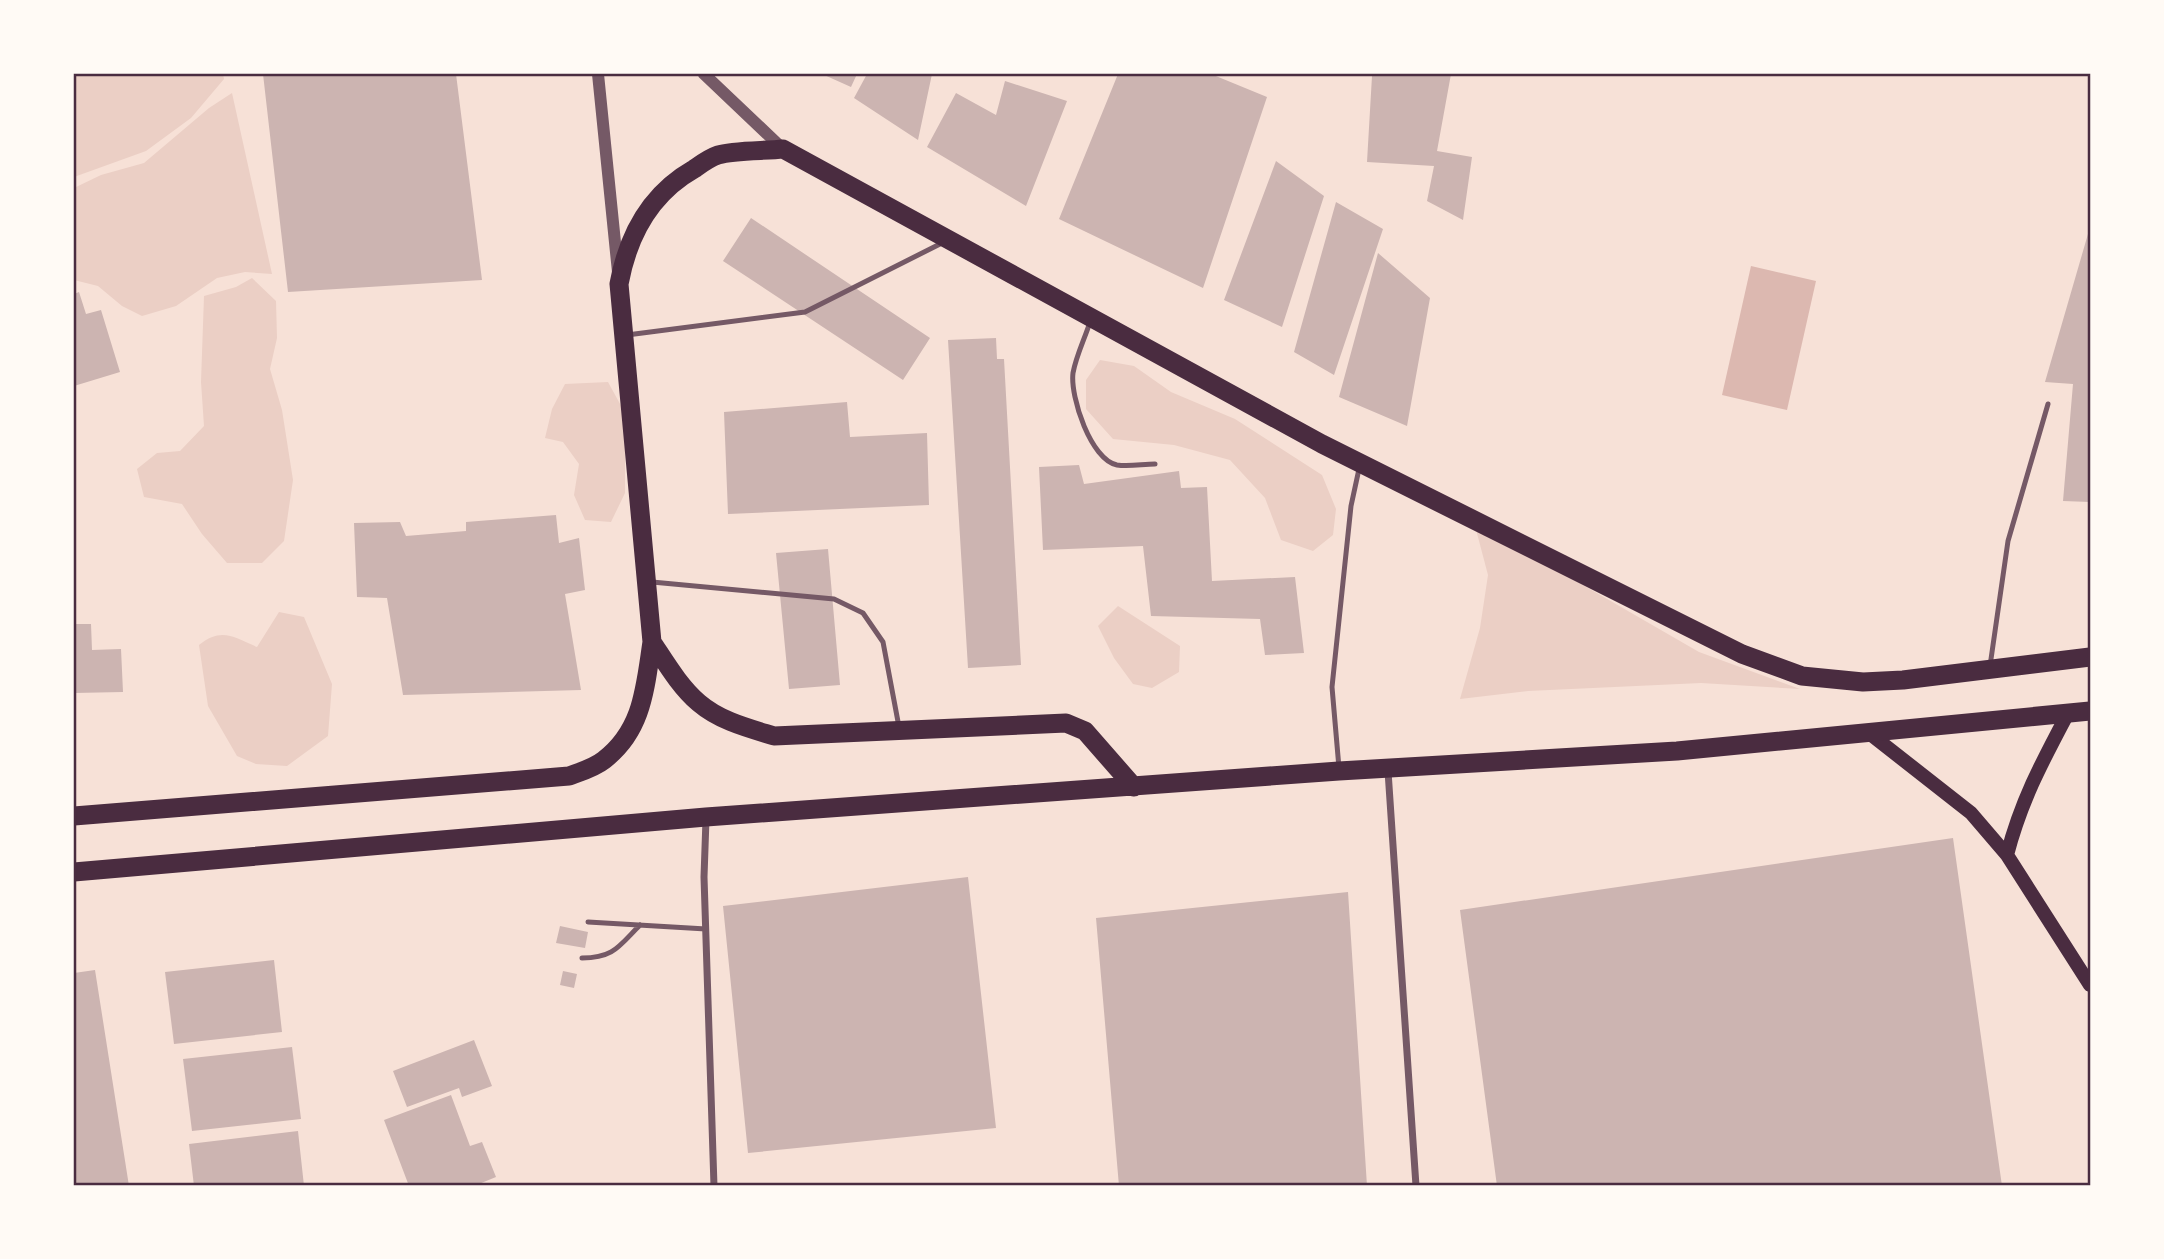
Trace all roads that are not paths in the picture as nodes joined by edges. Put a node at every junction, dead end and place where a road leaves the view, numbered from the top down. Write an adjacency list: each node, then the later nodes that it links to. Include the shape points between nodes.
1 (598, 74): 5 (street)
2 (704, 74): 3 (street)
3 (783, 149): 4 (highway); 5 (highway, via 718,155 679,177 650,205 640,222)
4 (948, 240): 6 (highway); 7 (lane, via 805,312)
5 (619, 284): 7 (highway)
6 (1091, 319): 9 (lane, via 1073,373 1074,398 1084,424 1100,456 1116,465); 10 (highway)
7 (624, 335): 11 (highway)
8 (2048, 404): 14 (lane, via 2008,541)
9 (1155, 464)
10 (1360, 464): 14 (highway, via 1742,654 1802,676 1863,682); 20 (lane, via 1351,506 1332,687)
11 (645, 582): 12 (highway); 17 (lane, via 834,599 863,613 883,642)
12 (652, 642): 17 (highway, via 699,704 732,723 774,736); 22 (highway, via 642,701 628,737 602,762 569,776)
13 (2091, 657): 14 (highway)
14 (1990, 669)
15 (2091, 711): 16 (highway)
16 (2068, 713): 18 (highway); 24 (main road, via 2017,816)
17 (900, 731): 21 (highway, via 1066,723 1085,731)
18 (1869, 733): 19 (highway, via 1677,751); 24 (main road, via 1971,813)
19 (1388, 769): 20 (highway); 32 (street)
20 (1339, 771): 21 (highway)
21 (1134, 787): 23 (highway)
22 (74, 816)
23 (706, 817): 25 (highway); 28 (street)
24 (2007, 855): 30 (main road)
25 (74, 872)
26 (588, 922): 27 (lane)
27 (640, 925): 28 (lane); 29 (lane, via 615,950 600,958)
28 (706, 929): 31 (street)
29 (582, 958)
30 (2091, 985)
31 (714, 1185)
32 (1416, 1185)

